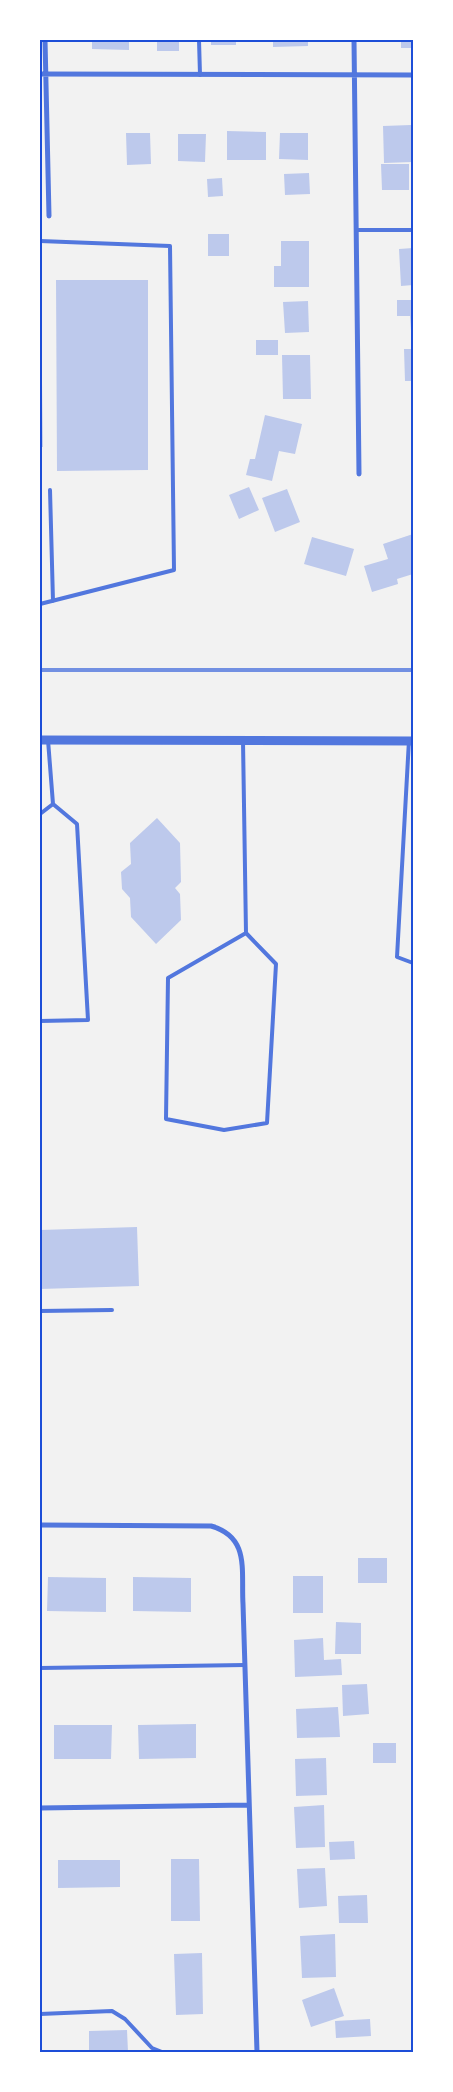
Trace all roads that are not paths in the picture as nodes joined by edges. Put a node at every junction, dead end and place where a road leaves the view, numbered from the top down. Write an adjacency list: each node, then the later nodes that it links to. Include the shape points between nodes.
1 (45, 40): 4 (street)
2 (199, 40): 5 (lane)
3 (354, 40): 6 (street)
4 (43, 74): 5 (street); 8 (street)
5 (200, 75): 6 (street)
6 (354, 75): 7 (street); 9 (street)
7 (413, 75)
8 (49, 216)
9 (356, 230): 10 (lane); 12 (street)
10 (413, 230)
11 (40, 241): 14 (lane, via 170,246 174,570)
12 (359, 474)
13 (50, 490): 14 (lane)
14 (52, 601): 15 (lane)
15 (40, 604)
16 (44, 740): 18 (street); 21 (lane)
17 (411, 740): 18 (street); 19 (lane)
18 (243, 741): 23 (lane)
19 (406, 792): 20 (lane); 24 (lane, via 397,957)
20 (413, 793)
21 (53, 804): 22 (lane); 25 (lane, via 77,824 88,1020)
22 (40, 814)
23 (246, 933): 23 (lane, via 276,964 267,1123 224,1130 166,1119 168,978)
24 (413, 963)
25 (40, 1021)
26 (112, 1310): 27 (lane)
27 (40, 1312)
28 (40, 1525): 29 (street, via 211,1526 225,1530 235,1539 240,1552)
29 (245, 1665): 30 (lane); 31 (street)
30 (40, 1668)
31 (249, 1805): 32 (street); 35 (street)
32 (40, 1808)
33 (40, 2014): 34 (lane, via 112,2011 152,2048)
34 (162, 2052)
35 (257, 2052)

